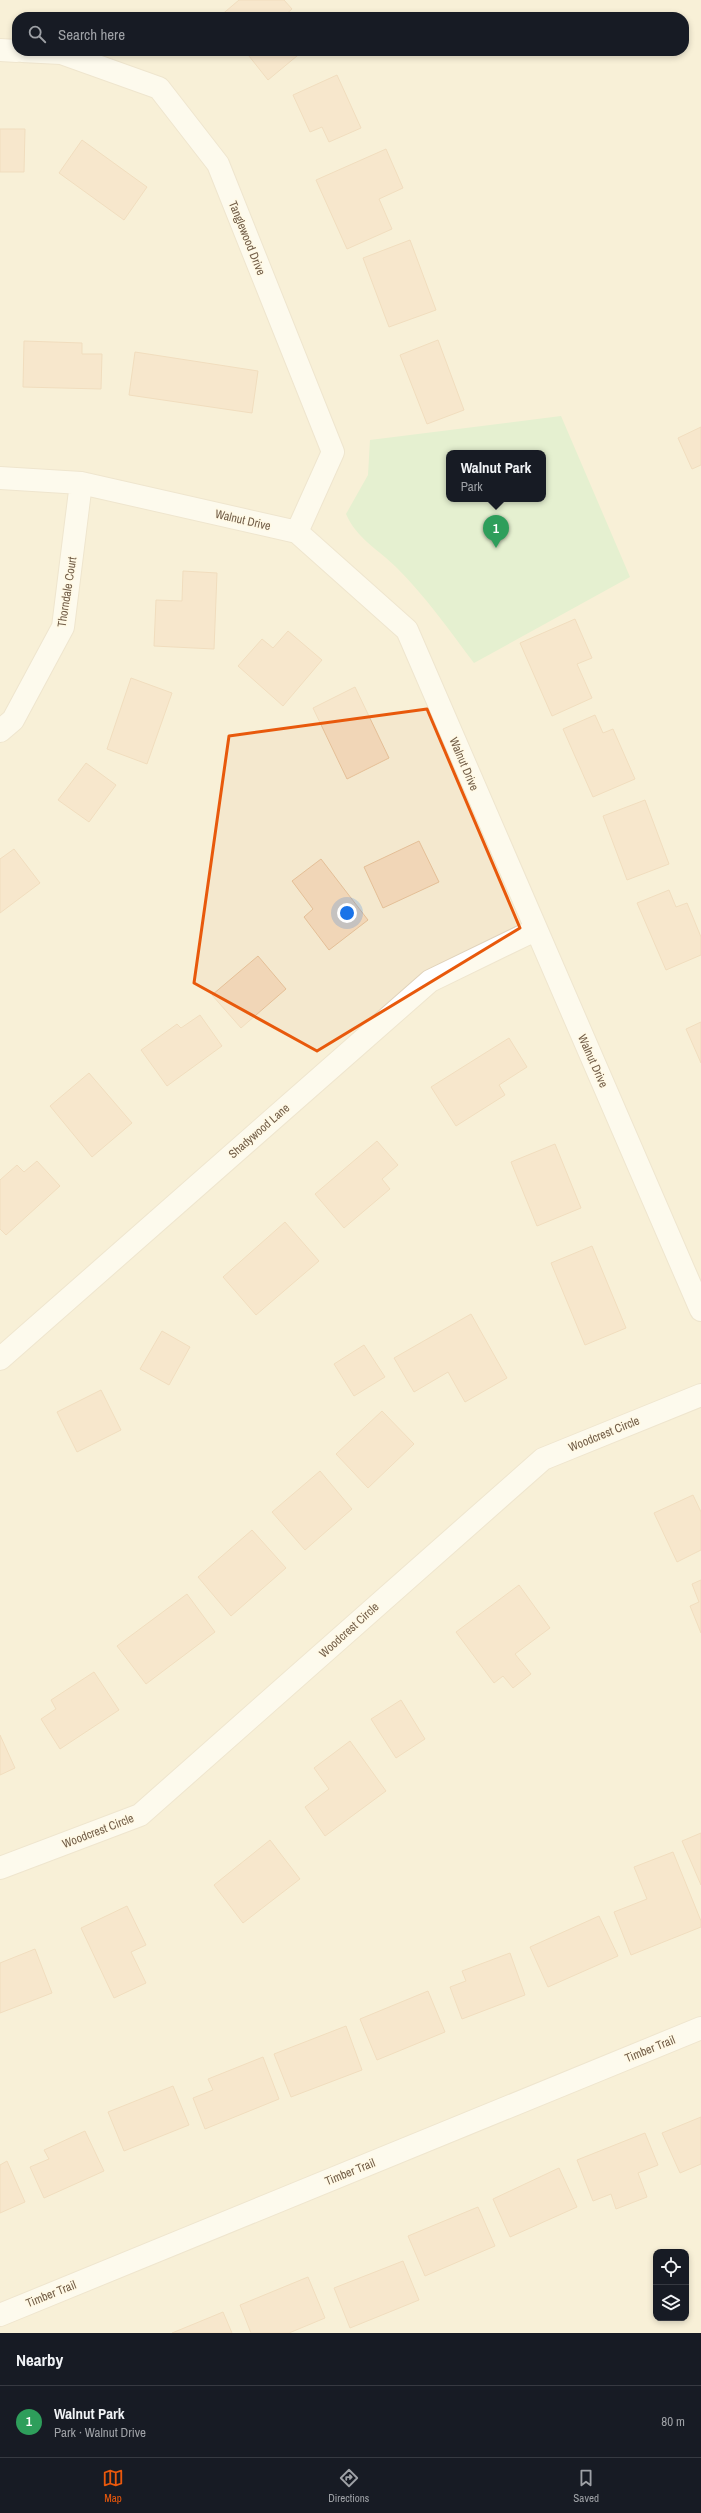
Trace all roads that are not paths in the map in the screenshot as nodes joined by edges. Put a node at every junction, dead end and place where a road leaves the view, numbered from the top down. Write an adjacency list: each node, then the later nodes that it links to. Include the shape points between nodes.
1 (0, 50): 2 (street)
2 (12, 51)
3 (69, 56): 6 (street, Tanglewood Drive, via 159,88 218,164 333,452)
4 (0, 478): 5 (street, Walnut Drive)
5 (81, 483): 6 (street, Walnut Drive); 7 (street, Thorndale Court, via 63,627 13,720)
6 (297, 532): 8 (street, Walnut Drive, via 407,630)
7 (0, 731)
8 (536, 930): 9 (street, Walnut Drive); 10 (street, Shadywood Lane, via 430,981)
9 (701, 1310)
10 (0, 1359)
11 (701, 1395): 12 (street, Woodcrest Circle, via 543,1459 140,1816)
12 (0, 1868)
13 (701, 2028): 14 (street, Timber Trail)
14 (0, 2315)

